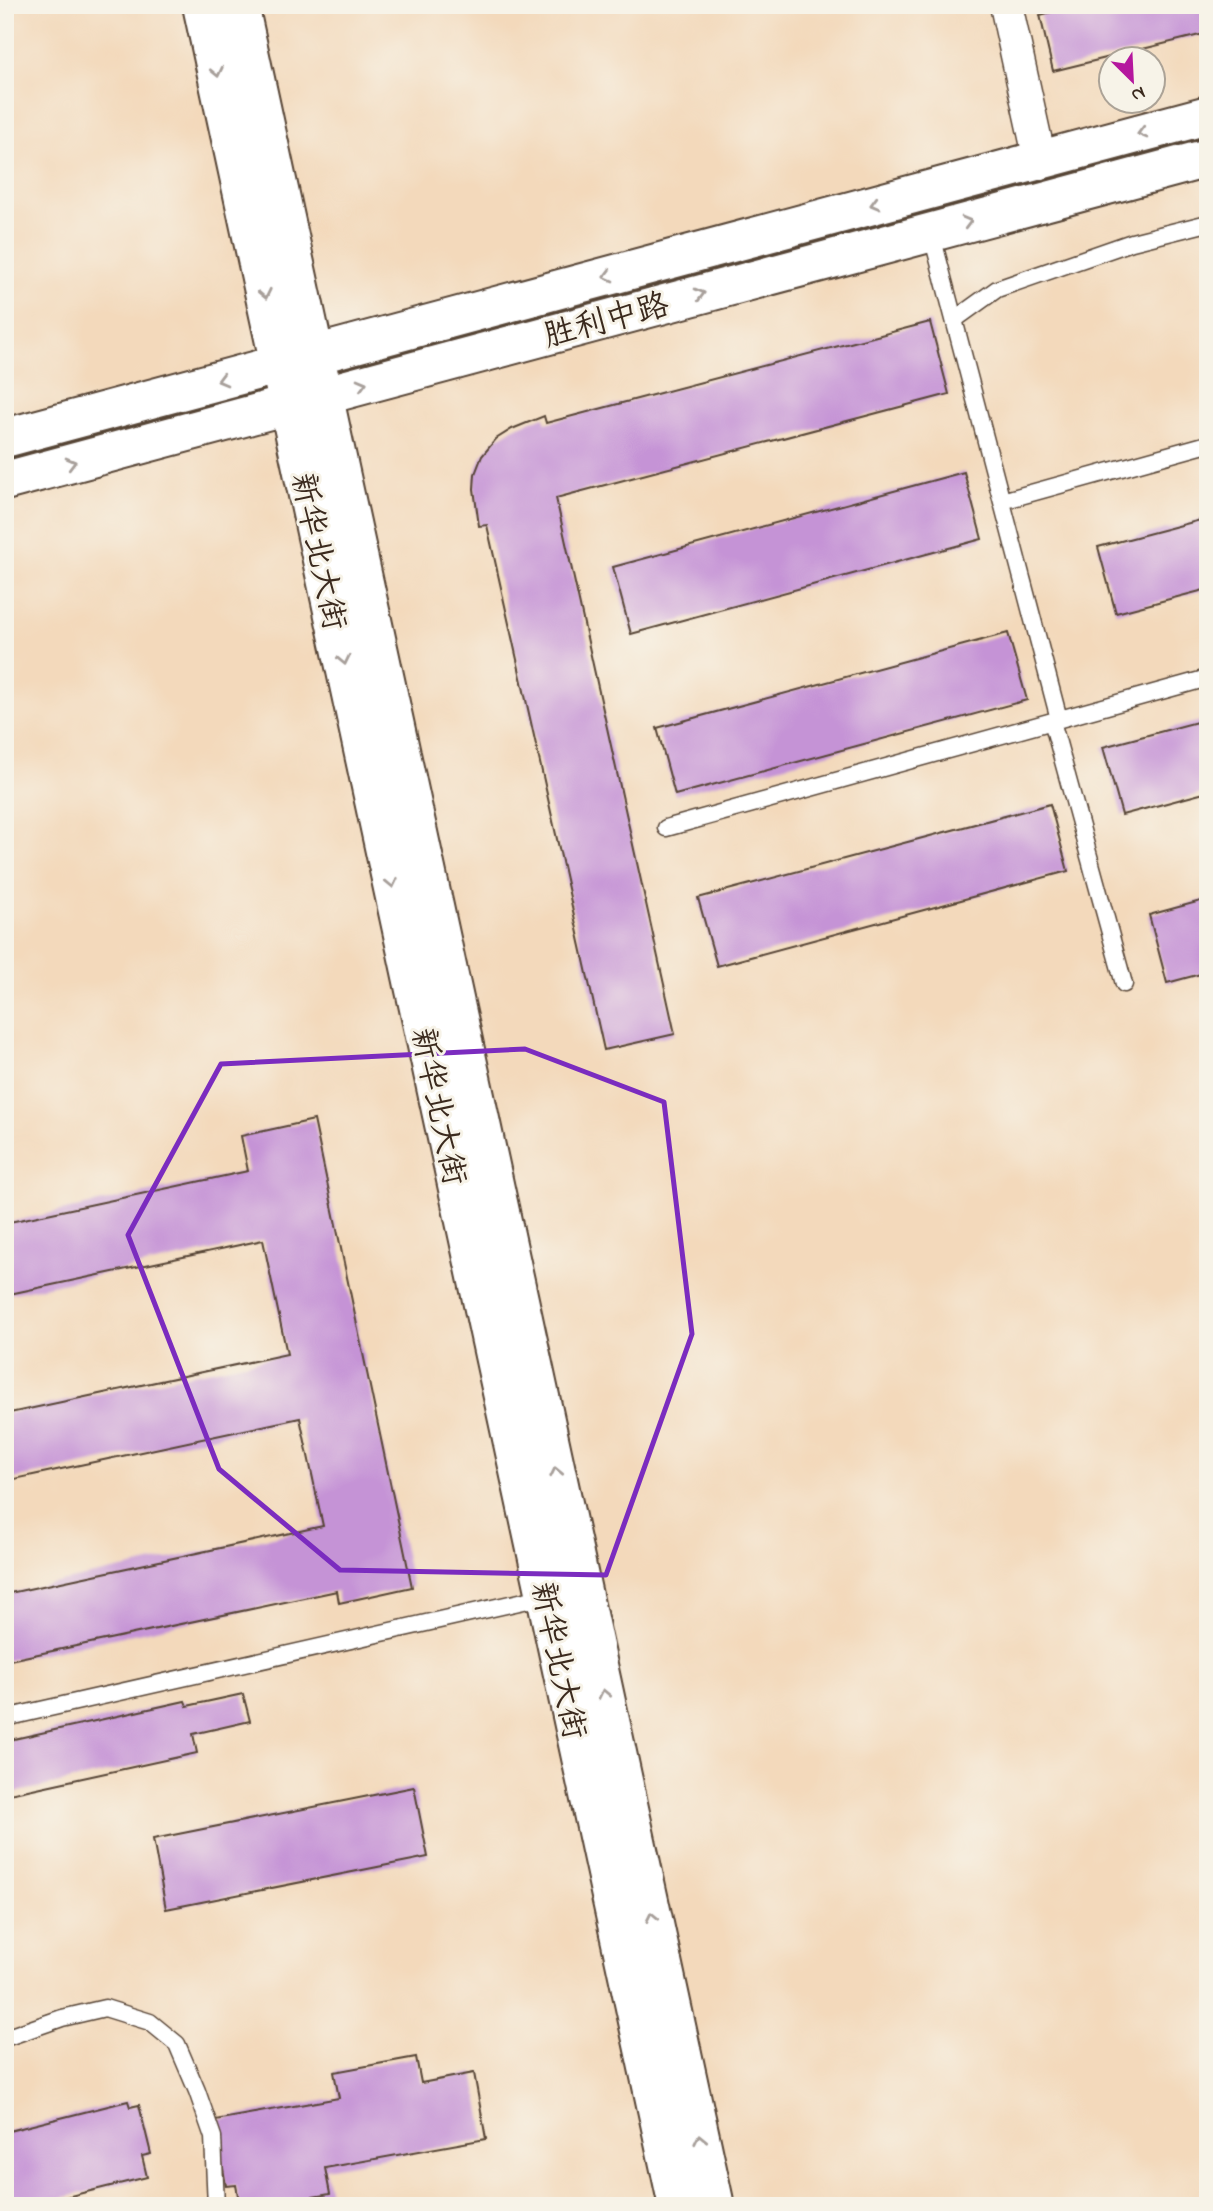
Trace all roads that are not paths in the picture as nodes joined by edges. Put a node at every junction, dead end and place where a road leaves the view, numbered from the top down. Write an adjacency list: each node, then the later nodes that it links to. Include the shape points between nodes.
1 (202, 5): 10 (main road, 新华北大街, one-way to 10)
2 (239, 5): 10 (main road, 新华北大街)
3 (1006, 5): 6 (street)
4 (1208, 116): 6 (main road, 胜利中路, one-way to 6)
5 (1208, 158): 8 (main road, 胜利中路, one-way to 5)
6 (1040, 160): 10 (main road, 胜利中路, one-way to 10)
7 (1208, 223): 9 (lane, via 1132,242 997,289)
8 (931, 232): 9 (lane); 11 (main road, 胜利中路, one-way to 8)
9 (954, 320): 15 (lane)
10 (297, 359): 11 (main road, 新华北大街); 12 (main road, 胜利中路, one-way to 12)
11 (306, 399): 14 (main road, 胜利中路, one-way to 11); 20 (main road, 新华北大街, one-way to 20); 25 (main road, 新华北大街, one-way to 11)
12 (5, 438)
13 (1208, 444): 15 (lane)
14 (5, 481)
15 (1002, 501): 17 (lane)
16 (1208, 678): 17 (lane)
17 (1056, 720): 18 (lane); 19 (lane)
18 (666, 828)
19 (1124, 984)
20 (546, 1596): 21 (lane); 24 (main road, 新华北大街)
21 (5, 1718)
22 (5, 2038): 23 (lane, via 105,2008 150,2022 177,2045 197,2091 213,2137)
23 (216, 2206)
24 (678, 2206)
25 (715, 2206)

